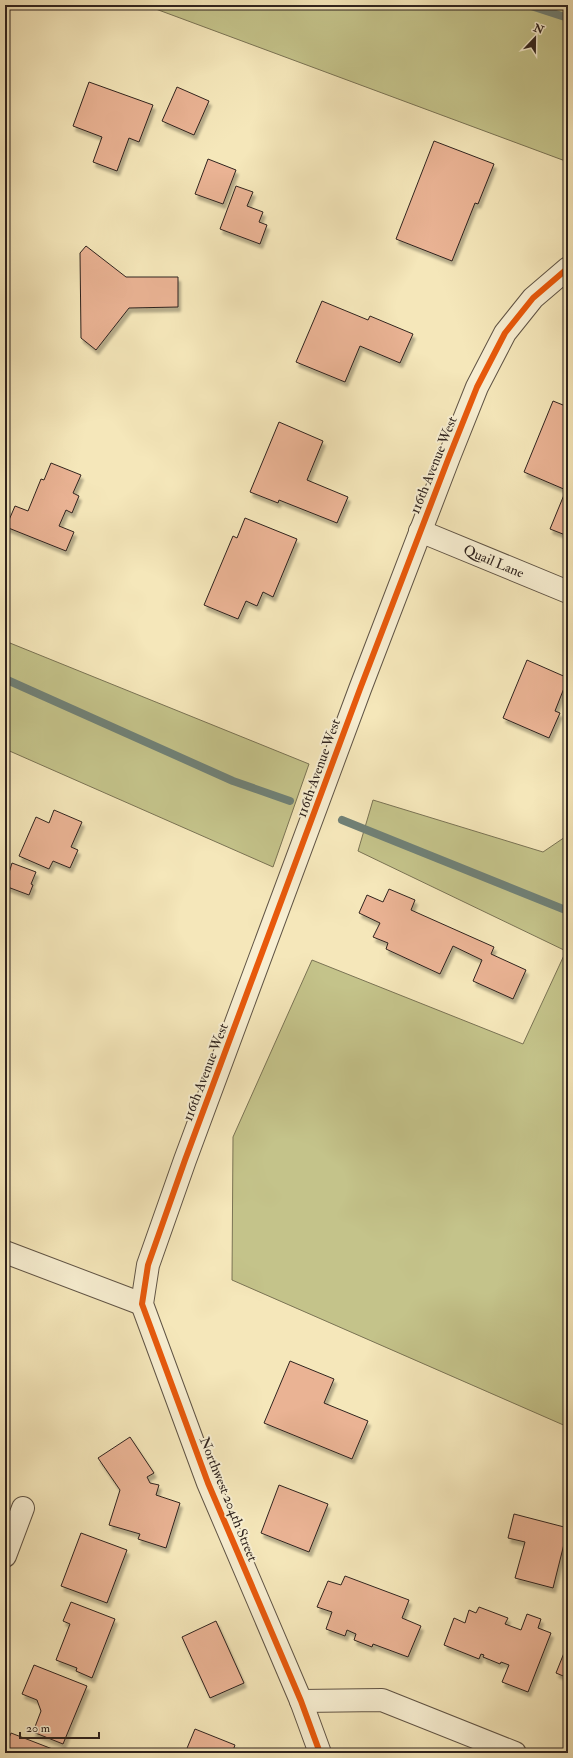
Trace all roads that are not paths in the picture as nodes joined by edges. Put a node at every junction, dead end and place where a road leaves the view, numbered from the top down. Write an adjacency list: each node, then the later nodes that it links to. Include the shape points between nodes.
1 (568, 268): 2 (street, 116th Avenue West, via 533,298 505,333 477,387)
2 (420, 531): 3 (street, Quail Lane); 5 (street, 116th Avenue West, via 182,1168 148,1265)
3 (568, 592)
4 (5, 1252): 5 (street)
5 (142, 1304): 8 (street, Northwest 204th Street, via 208,1483)
6 (23, 1508): 7 (street)
7 (5, 1556)
8 (301, 1701): 9 (street, Northwest 204th Street); 10 (street, via 382,1700)
9 (320, 1753)
10 (516, 1753)

